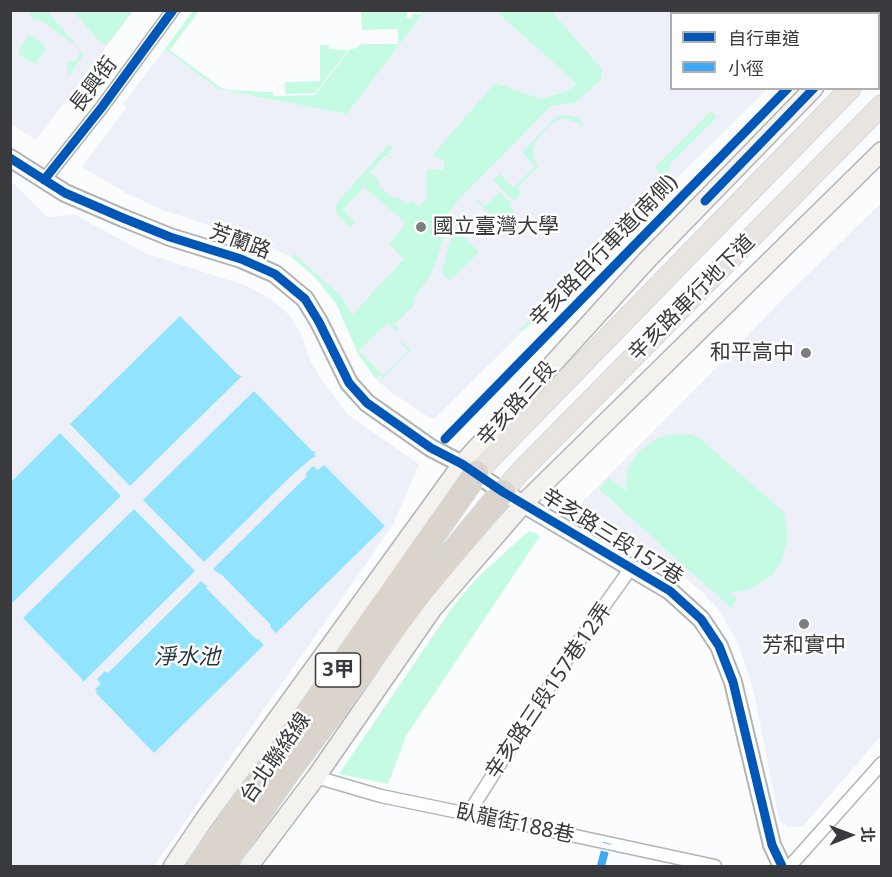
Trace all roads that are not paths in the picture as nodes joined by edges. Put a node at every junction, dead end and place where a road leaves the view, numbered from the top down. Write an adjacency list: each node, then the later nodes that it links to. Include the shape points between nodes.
1 (173, 10): 7 (street, 長興街)
2 (812, 90): 9 (main road, 辛亥路三段, via 648,259)
3 (849, 90): 8 (main road, 辛亥路車行地下道)
4 (882, 105): 10 (main road, 辛亥路車行地下道)
5 (882, 151): 11 (main road)
6 (10, 158): 7 (street, 芳蘭路)
7 (44, 180): 9 (street, 芳蘭路, via 160,233 275,274 305,299 349,384 367,403)
8 (494, 454): 9 (main road, 辛亥路三段)
9 (469, 468): 10 (street, 辛亥路三段157巷); 16 (main road, 辛亥路三段, via 204,820); 17 (highway, 台北聯絡線 / 3甲)
10 (503, 492): 11 (street, 辛亥路三段157巷); 18 (highway, 台北聯絡線 / 3甲, via 415,599)
11 (524, 503): 12 (street, 辛亥路三段157巷); 14 (main road, via 434,608)
12 (631, 568): 15 (street, 辛亥路三段157巷12弄, via 574,648); 21 (street, 辛亥路三段157巷, via 670,591 701,619 719,646 733,682 772,845)
13 (882, 763): 22 (street)
14 (316, 777): 15 (street, 臥龍街188巷, via 381,796); 19 (main road)
15 (468, 814): 20 (street, 臥龍街188巷, via 501,817)
16 (173, 867)
17 (200, 867)
18 (222, 867)
19 (249, 867)
20 (715, 867)
21 (782, 867)
22 (790, 867)

